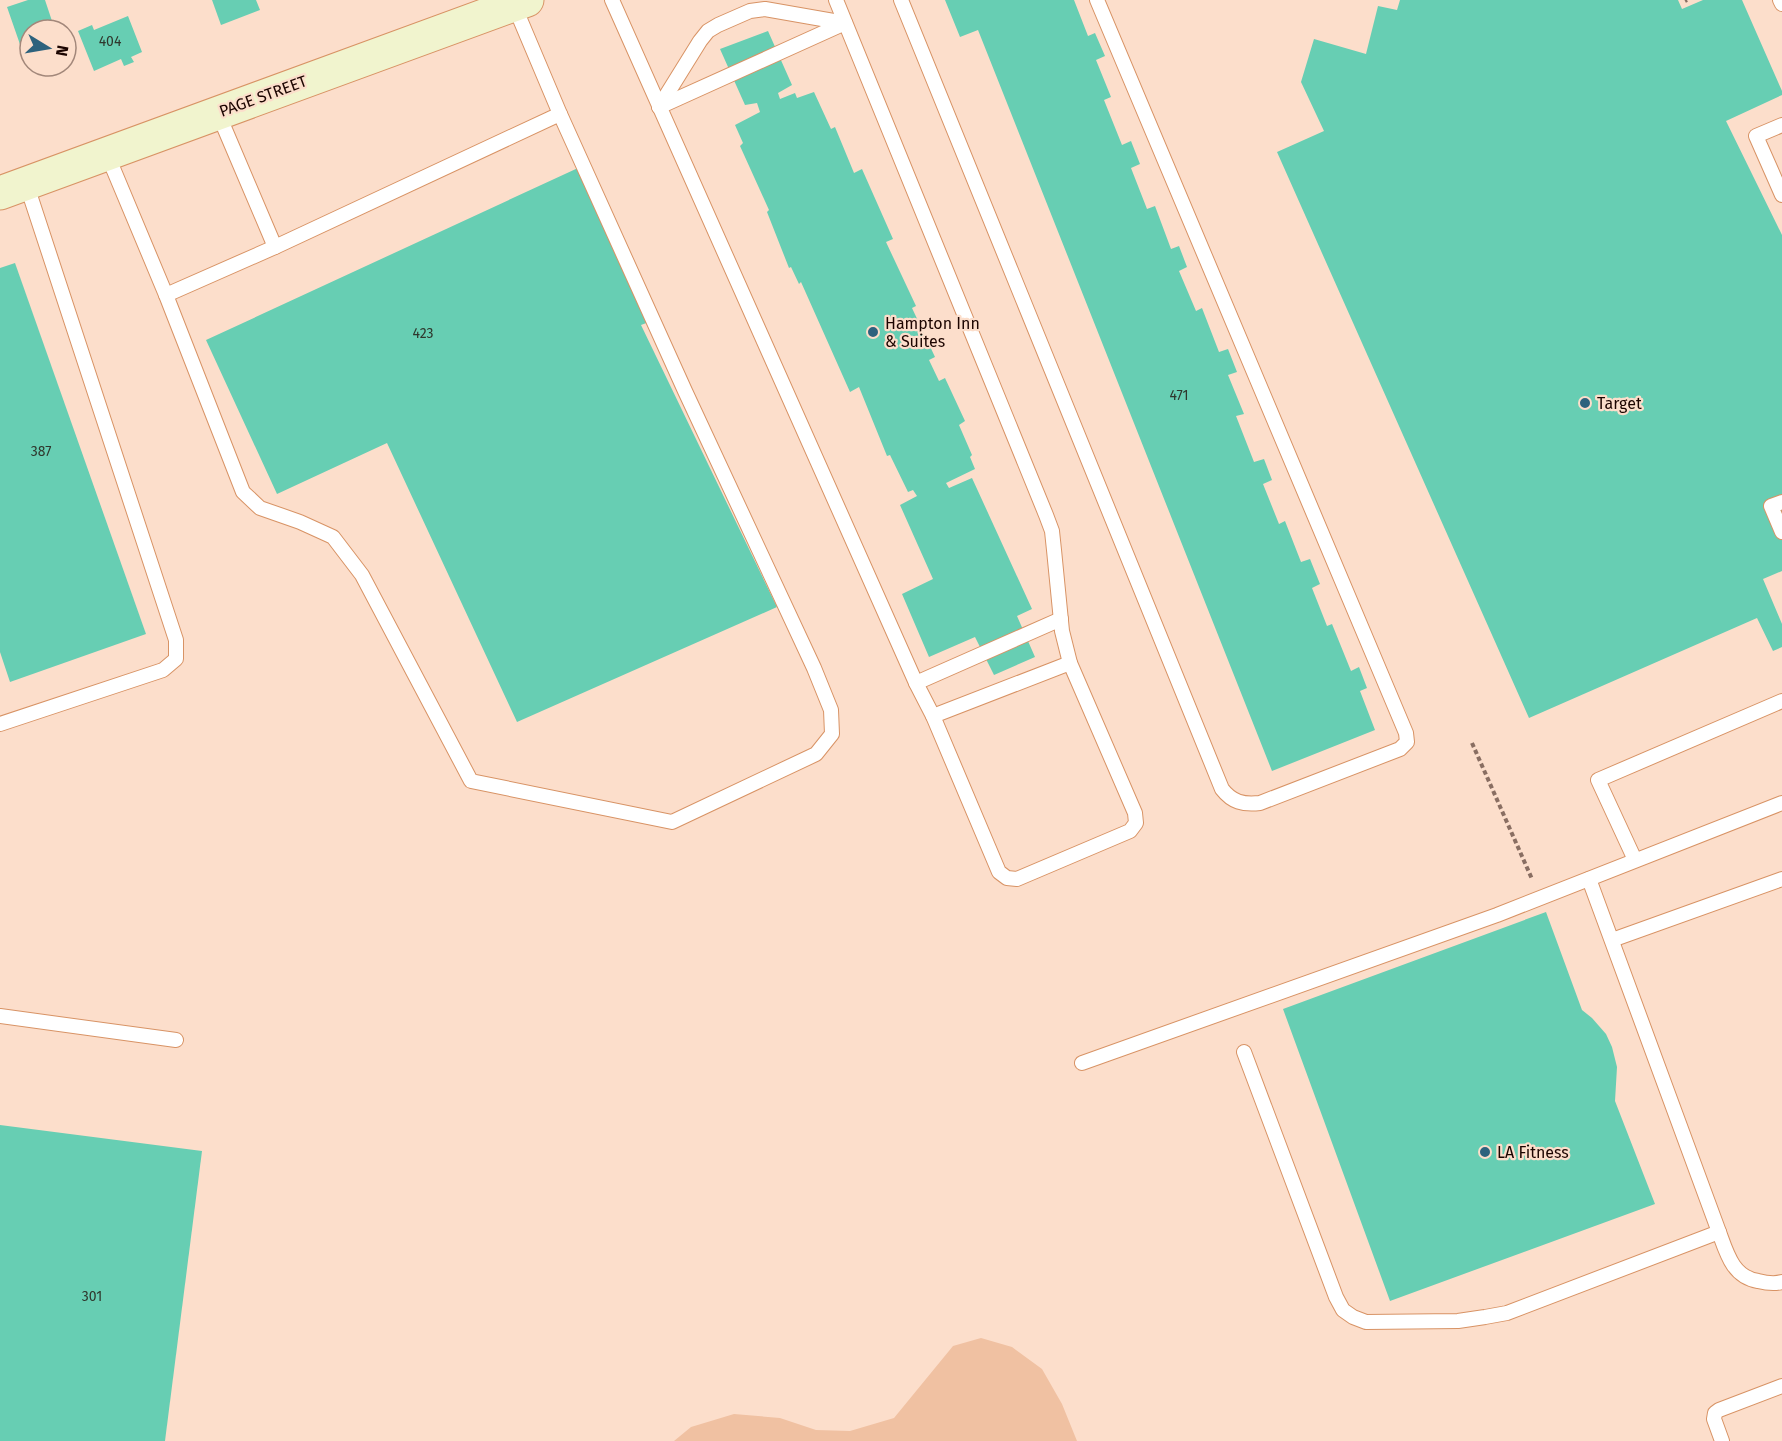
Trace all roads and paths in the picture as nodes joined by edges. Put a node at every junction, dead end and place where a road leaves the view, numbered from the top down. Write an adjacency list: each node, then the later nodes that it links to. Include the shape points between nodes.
1 (612, 0): 9 (lane)
2 (836, 0): 8 (lane)
3 (901, 0): 4 (lane, via 1222,789 1229,798 1248,804 1260,802 1400,749 1407,742 1406,733)
4 (1098, 0)
5 (1780, 0): 7 (lane)
6 (520, 2): 10 (main road, PAGE STREET); 11 (lane)
7 (1782, 4)
8 (845, 23): 9 (lane); 9 (lane, via 765,9 718,25 700,41); 20 (lane, via 1046,515)
9 (659, 107): 22 (lane)
10 (218, 113): 13 (main road, PAGE STREET); 16 (lane)
11 (560, 114): 16 (lane); 17 (lane, via 831,710 832,734 816,754 672,822 471,781 363,575 333,537 260,508 243,492)
12 (1782, 125): 15 (lane, via 1756,136)
13 (107, 154): 14 (main road, PAGE STREET); 17 (lane)
14 (13, 188): 25 (lane, via 176,640 176,659 163,670)
15 (1782, 195)
16 (276, 246): 17 (lane)
17 (166, 295)
18 (1782, 502): 19 (lane, via 1771,506)
19 (1782, 532)
20 (1061, 619): 21 (lane); 22 (lane)
21 (1070, 663): 24 (lane); 24 (lane, via 1136,822 1130,831 1017,879 999,872)
22 (916, 683): 24 (lane)
23 (1782, 701): 28 (lane, via 1598,780)
24 (933, 716)
25 (0, 724)
26 (1472, 743): 31 (path)
27 (1782, 803): 28 (lane)
28 (1635, 860): 29 (lane)
29 (1589, 879): 32 (lane); 36 (lane)
30 (1782, 879): 32 (lane)
31 (1533, 880)
32 (1612, 940): 37 (lane)
33 (0, 1016): 34 (lane)
34 (176, 1040)
35 (1244, 1052): 37 (lane, via 1336,1297 1343,1310 1359,1320 1458,1321 1507,1313)
36 (1082, 1063)
37 (1719, 1232): 38 (lane, via 1730,1260 1749,1280)
38 (1782, 1282)
39 (1782, 1386): 40 (lane, via 1715,1413)
40 (1722, 1441)

